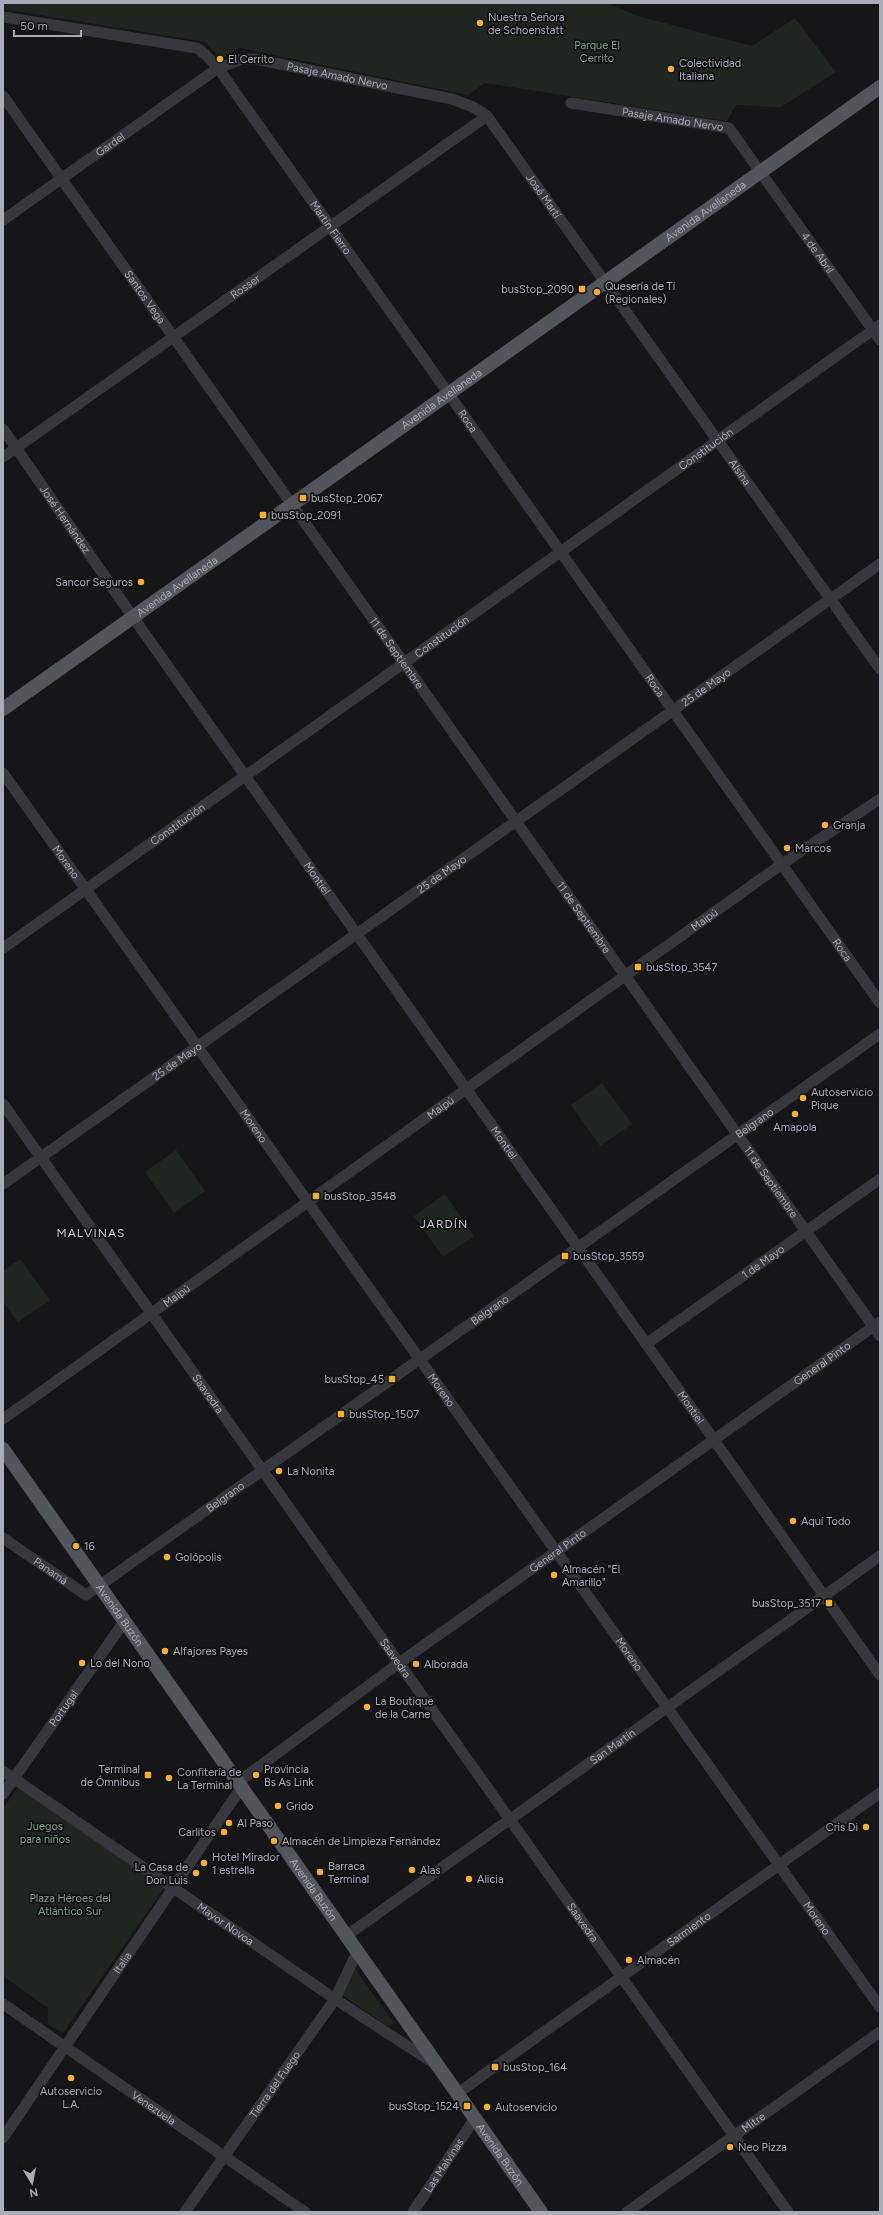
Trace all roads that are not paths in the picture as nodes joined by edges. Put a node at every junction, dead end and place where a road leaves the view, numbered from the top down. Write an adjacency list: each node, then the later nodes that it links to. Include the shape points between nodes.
1 (3, 17): 2 (street, via 197,48)
2 (218, 68): 7 (street, Pasaje Amado Nervo, via 242,59 255,59 452,99 473,107); 9 (street, Gardel); 11 (street, Martín Fierro)
3 (880, 78): 8 (main road, Avenida Avellaneda)
4 (880, 87): 8 (main road, Avenida Avellaneda)
5 (3, 96): 9 (street, Santos Vega)
6 (570, 103): 8 (street, Pasaje Amado Nervo, via 729,128)
7 (486, 116): 11 (street, Rosser); 12 (street, José Martí)
8 (758, 169): 12 (main road, Avenida Avellaneda); 13 (street, 4 de Abril)
9 (61, 179): 10 (street, Gardel); 14 (street, Santos Vega)
10 (3, 220)
11 (331, 226): 14 (street, Rosser); 16 (street, Martín Fierro)
12 (604, 279): 16 (main road, Avenida Avellaneda); 18 (street, Alsina)
13 (876, 328): 15 (street, 4 de Abril); 18 (street, Constitución)
14 (173, 337): 19 (street, Rosser); 21 (street, Santos Vega)
15 (880, 340)
16 (446, 390): 21 (main road, Avenida Avellaneda); 22 (street, Roca)
17 (3, 429): 19 (street, José Hernández)
18 (718, 440): 22 (street, Constitución); 24 (street, Alsina)
19 (16, 448): 20 (street, Rosser); 25 (street, José Hernández)
20 (3, 457)
21 (290, 502): 25 (main road, Avenida Avellaneda); 26 (street, 11 de Septiembre)
22 (561, 552): 26 (street, Constitución); 30 (street, Roca)
23 (880, 564): 24 (street, 25 de Mayo)
24 (830, 598): 27 (street, Alsina); 30 (street, 25 de Mayo)
25 (131, 614): 28 (main road, Avenida Avellaneda); 29 (main road, Avenida Avellaneda); 32 (street, Montiel)
26 (403, 663): 32 (street, Constitución); 34 (street, 11 de Septiembre)
27 (880, 669)
28 (3, 700)
29 (3, 709)
30 (673, 709): 34 (street, 25 de Mayo); 35 (street, Roca)
31 (3, 773): 36 (street, Moreno)
32 (245, 776): 36 (street, Constitución); 37 (street, Montiel)
33 (880, 799): 35 (street, Maipú)
34 (515, 821): 37 (street, 25 de Mayo); 39 (street, 11 de Septiembre)
35 (782, 864): 39 (street, Maipú); 40 (street, Roca)
36 (86, 889): 38 (street, Constitución); 42 (street, Moreno)
37 (356, 933): 42 (street, 25 de Mayo); 43 (street, Montiel)
38 (3, 948)
39 (624, 976): 43 (street, Maipú); 45 (street, 11 de Septiembre)
40 (880, 1003)
41 (880, 1034): 45 (street, Belgrano)
42 (197, 1046): 46 (street, 25 de Mayo); 49 (street, Moreno)
43 (466, 1089): 49 (street, Maipú); 51 (street, Montiel)
44 (3, 1104): 46 (street, Saavedra)
45 (737, 1135): 50 (street, 11 de Septiembre); 51 (street, Belgrano)
46 (40, 1157): 48 (street, 25 de Mayo); 52 (street, Saavedra)
47 (880, 1179): 50 (street, 1 de Mayo)
48 (3, 1184)
49 (308, 1201): 52 (street, Maipú); 56 (street, Moreno)
50 (805, 1232): 53 (street, 11 de Septiembre); 55 (street, 1 de Mayo)
51 (578, 1247): 55 (street, Montiel); 56 (street, Belgrano)
52 (151, 1313): 57 (street, Maipú); 60 (street, Saavedra)
53 (876, 1324): 54 (street, 11 de Septiembre); 58 (street, General Pinto)
54 (880, 1336)
55 (646, 1344): 58 (street, Montiel)
56 (420, 1359): 60 (street, Belgrano); 62 (street, Moreno)
57 (3, 1419)
58 (715, 1440): 62 (street, General Pinto); 65 (street, Montiel)
59 (3, 1451): 64 (main road, Avenida Buzón)
60 (262, 1470): 64 (street, Belgrano); 67 (street, Saavedra)
61 (3, 1538): 64 (street, Panamá, via 86,1595)
62 (556, 1552): 67 (street, General Pinto); 69 (street, Moreno)
63 (880, 1556): 65 (street, San Martín)
64 (99, 1586): 66 (main road, Avenida Buzón)
65 (824, 1595): 68 (street, Montiel); 69 (street, San Martín)
66 (124, 1622): 71 (street, Portugal); 72 (main road, Avenida Buzón)
67 (399, 1664): 72 (street, General Pinto); 75 (street, Saavedra)
68 (880, 1675)
69 (667, 1707): 75 (street, San Martín); 76 (street, Moreno)
70 (3, 1771): 71 (street, Mayor Novoa)
71 (14, 1779): 74 (street, Portugal); 77 (street, Mayor Novoa)
72 (239, 1785): 77 (street, Italia); 78 (main road, Avenida Buzón)
73 (880, 1793): 76 (street, Sarmiento)
74 (3, 1794)
75 (510, 1819): 78 (street, San Martín); 80 (street, Saavedra)
76 (779, 1865): 80 (street, Sarmiento); 83 (street, Moreno)
77 (174, 1889): 81 (street, Mayor Novoa); 85 (street, Italia)
78 (346, 1936): 79 (main road, Avenida Buzón)
79 (357, 1952): 81 (street, Tierra del Fuego); 86 (main road, Avenida Buzón)
80 (621, 1977): 87 (street, Sarmiento); 89 (street, Saavedra)
81 (335, 1999): 86 (street, Mayor Novoa); 91 (street, Tierra del Fuego)
82 (3, 2004): 85 (street, Venezuela)
83 (880, 2007)
84 (880, 2032): 89 (street, Mitre)
85 (65, 2047): 90 (street, Italia); 91 (street, Venezuela)
86 (438, 2066): 87 (main road, Avenida Buzón)
87 (458, 2093): 88 (main road, Avenida Buzón)
88 (475, 2118): 94 (street, Las Malvinas); 95 (main road, Avenida Buzón)
89 (734, 2136): 96 (street, Mitre); 97 (street, Saavedra)
90 (3, 2138)
91 (224, 2156): 92 (street, Tierra del Fuego); 93 (street, Venezuela)
92 (185, 2212)
93 (304, 2212)
94 (413, 2212)
95 (541, 2212)
96 (627, 2212)
97 (788, 2212)

